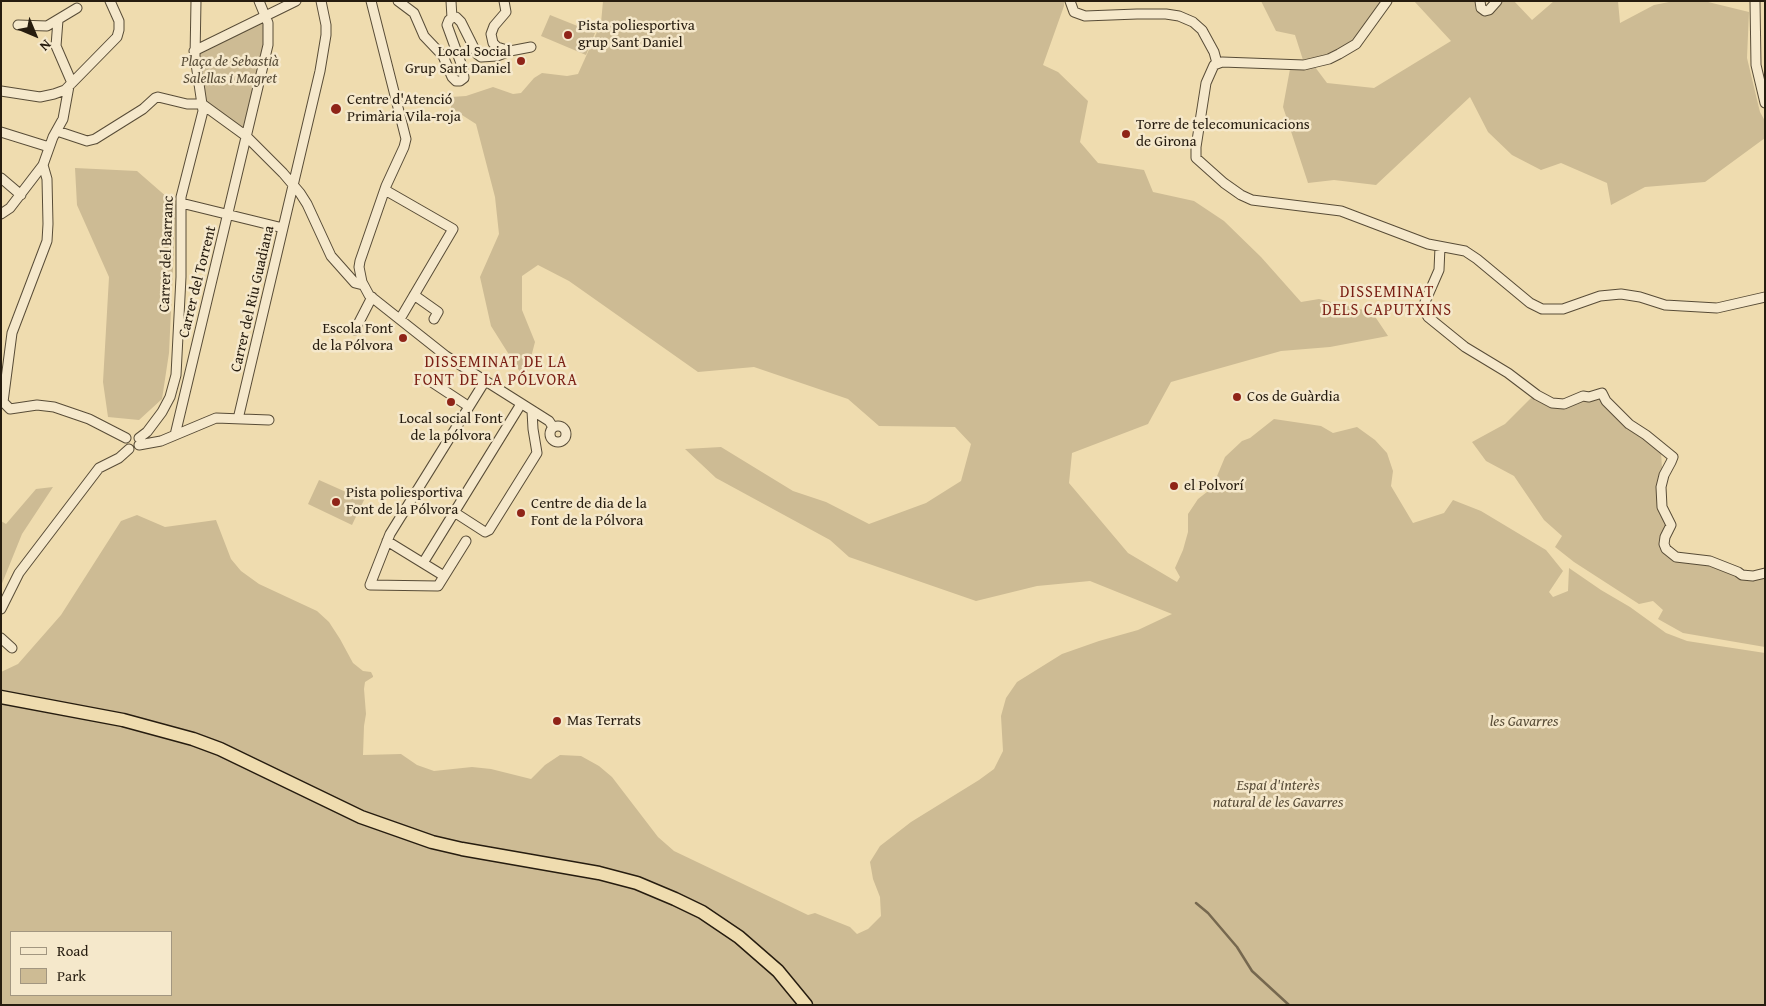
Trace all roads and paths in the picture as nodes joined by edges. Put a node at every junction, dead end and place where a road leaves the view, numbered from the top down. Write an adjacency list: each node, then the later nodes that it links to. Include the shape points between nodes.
1 (110, 1): 24 (street, via 118,17 117,36)
2 (196, 1): 21 (street, Carrer del Barranc)
3 (259, 1): 16 (street, Carrer del Torrent)
4 (296, 1): 16 (street)
5 (321, 1): 34 (street, Carrer del Riu Guadiana, via 326,25 325,46)
6 (371, 1): 35 (street, via 406,139)
7 (398, 1): 17 (street, via 414,13 424,36 443,56 452,77 460,81 464,78 463,69 447,25)
8 (451, 1): 17 (street)
9 (504, 1): 22 (street, via 506,12 491,34 497,47)
10 (1070, 1): 23 (street, via 1074,12 1086,16 1179,16 1202,30)
11 (1387, 1): 23 (street, via 1356,44 1329,59 1295,66)
12 (1480, 1): 13 (street, via 1481,8 1486,11)
13 (1497, 1)
14 (1755, 1): 26 (street, via 1756,64)
15 (77, 8): 18 (street)
16 (265, 16): 21 (street); 30 (street, Carrer del Torrent, via 269,28 268,45)
17 (452, 18): 22 (street, via 456,17 461,22 481,57)
18 (58, 20): 19 (street, via 47,26); 24 (street, via 56,46)
19 (18, 25)
20 (531, 47): 22 (street)
21 (194, 51): 27 (street, Carrer del Barranc)
22 (510, 51)
23 (1217, 63): 41 (street, via 1206,83 1195,157 1224,184 1248,198 1341,211)
24 (69, 86): 25 (street, via 40,97); 28 (street, via 63,119)
25 (1, 91)
26 (1765, 103)
27 (202, 104): 28 (street, via 187,104 158,96 92,140); 30 (street); 37 (street, Carrer del Barranc)
28 (57, 131): 31 (street)
29 (1, 132): 31 (street)
30 (246, 136): 34 (street); 39 (street, Carrer del Torrent)
31 (49, 147): 32 (street)
32 (43, 165): 36 (street); 58 (street, via 47,179 46,241 12,332 3,402 10,410 37,405 54,407 89,419)
33 (1, 178): 36 (street)
34 (294, 186): 40 (street, Carrer del Riu Guadiana); 42 (street, via 307,204 331,256 355,282)
35 (385, 190): 42 (street, via 360,260); 43 (street, via 454,229)
36 (21, 195): 38 (street)
37 (181, 203): 39 (street); 59 (street, Carrer del Barranc, via 176,375 166,405)
38 (3, 212)
39 (228, 215): 40 (street); 57 (street, Carrer del Torrent)
40 (283, 228): 54 (street, Carrer del Riu Guadiana)
41 (1440, 247): 45 (street, via 1471,254 1530,303 1542,309 1563,309 1600,296 1621,294 1665,305 1716,308); 65 (street, via 1439,270 1425,302 1428,316 1464,347 1552,403 1564,404 1602,392 1606,401 1629,424 1673,457 1662,487 1662,508 1671,525 1665,537 1666,549 1676,557 1710,561 1750,577)
42 (363, 285): 44 (street)
43 (414, 295): 46 (street); 47 (street, via 438,312)
44 (372, 297): 46 (street); 48 (street)
45 (1765, 297)
46 (400, 319): 50 (street, via 446,356)
47 (434, 319)
48 (355, 330)
49 (427, 380): 52 (street)
50 (485, 381): 51 (street); 52 (street)
51 (521, 404): 53 (street); 61 (street)
52 (468, 406): 62 (street)
53 (532, 411): 56 (street); 61 (street, via 537,453 489,530 485,532)
54 (238, 419): 55 (street); 57 (street, via 216,418)
55 (269, 420)
56 (553, 427)
57 (176, 435): 59 (street, via 162,441)
58 (126, 438): 59 (street, via 133,435); 60 (street)
59 (139, 442): 60 (street, via 134,450)
60 (129, 449): 67 (street, via 98,468 24,566)
61 (454, 512): 64 (street)
62 (387, 541): 64 (street); 66 (street, via 370,585 438,586)
63 (466, 541): 66 (street)
64 (423, 563): 66 (street)
65 (1765, 573)
66 (444, 576)
67 (1, 609)
68 (1, 638): 69 (street)
69 (12, 648)
70 (1, 697): 71 (highway, via 123,720 176,734 220,749 361,817 432,842 599,873 636,883 702,912 740,937 778,971)
71 (806, 1005)

